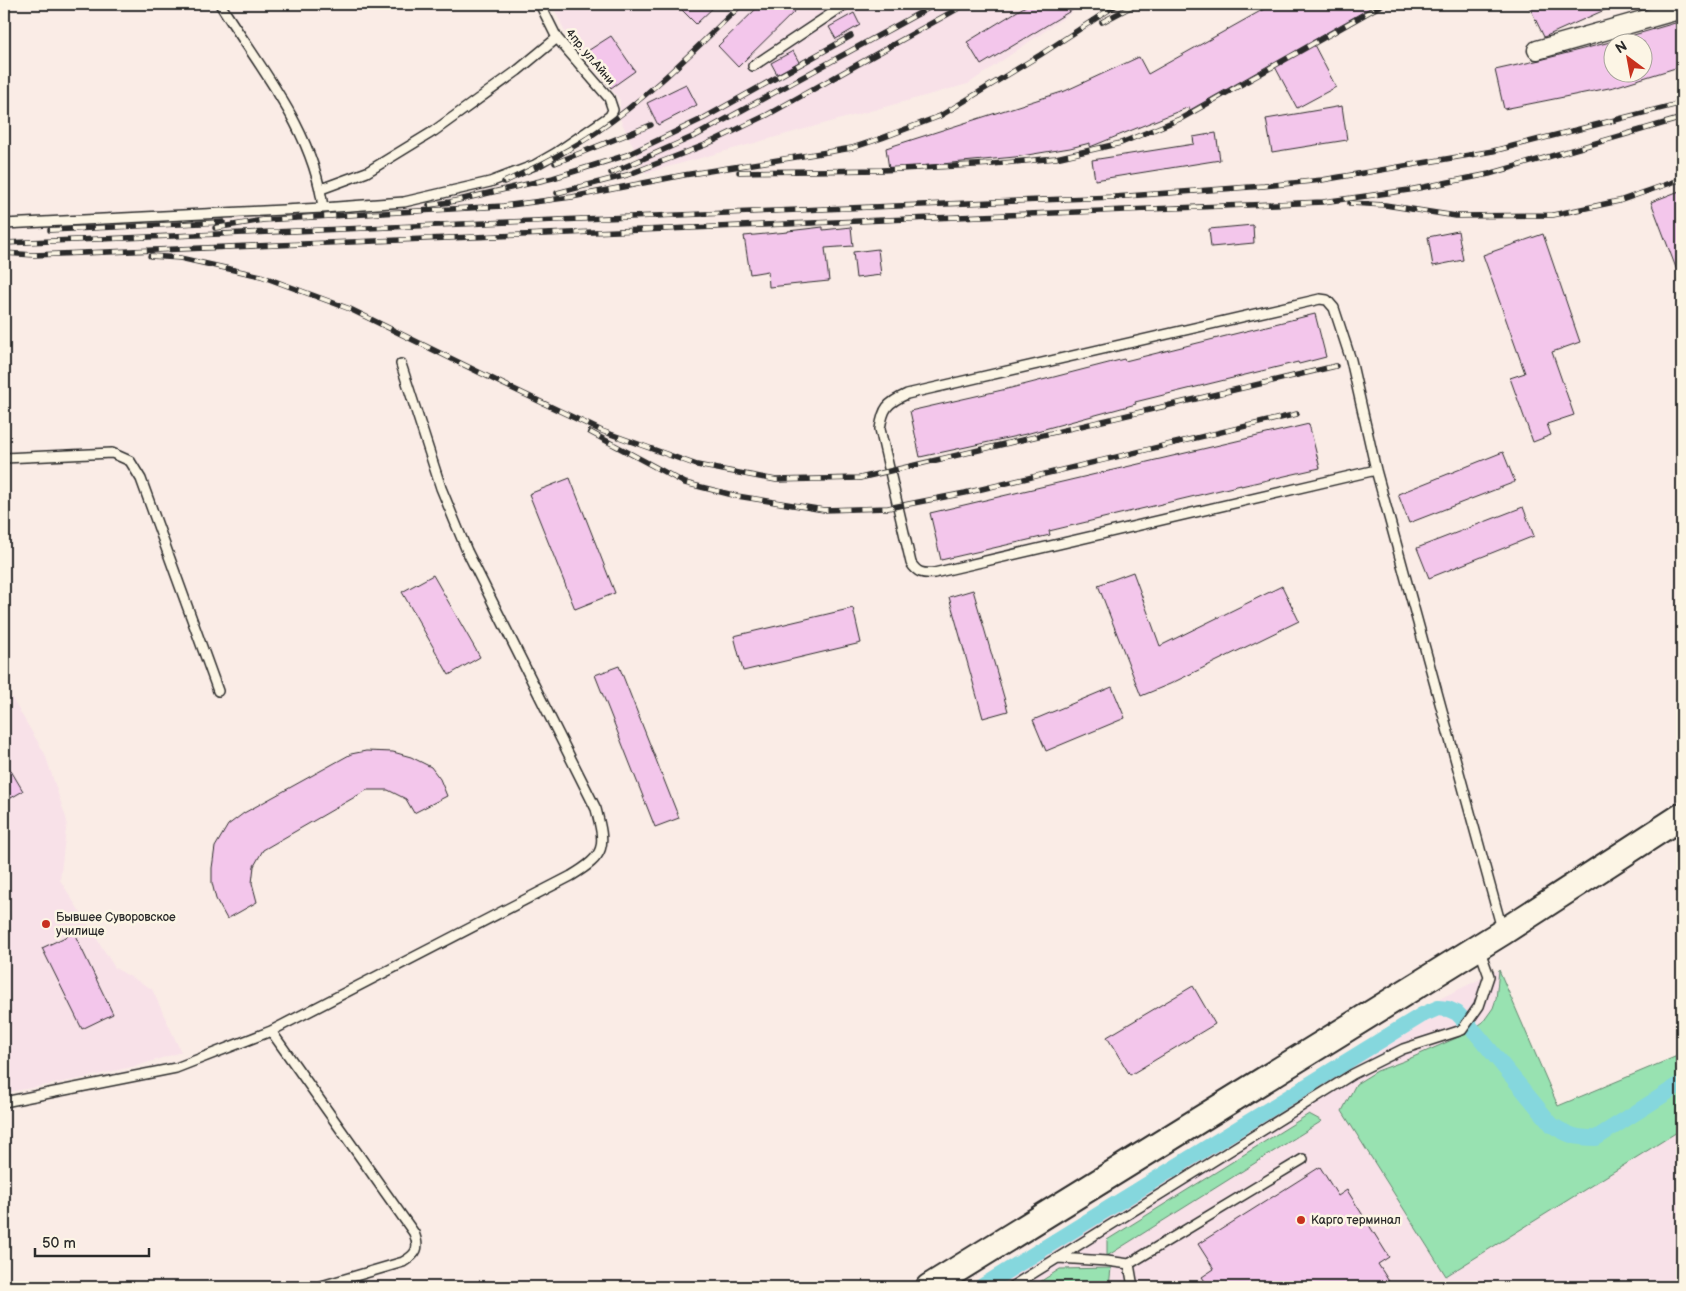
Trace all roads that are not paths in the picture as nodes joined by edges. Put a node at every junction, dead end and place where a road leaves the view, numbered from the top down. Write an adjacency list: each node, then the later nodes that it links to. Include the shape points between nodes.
1 (220, 4): 8 (lane, via 289,111)
2 (540, 4): 5 (lane, 4пр. ул.Айни)
3 (846, 4): 7 (lane)
4 (1682, 8): 6 (street)
5 (556, 38): 8 (lane, via 517,71 434,131 367,172); 9 (lane, 4пр. ул.Айни, via 609,98 613,110 610,116 535,165 490,182 404,202)
6 (1537, 50)
7 (753, 66)
8 (321, 188): 9 (lane)
9 (323, 208): 10 (lane)
10 (4, 224)
11 (400, 364): 18 (lane, via 440,488 467,552 596,810 603,845 592,864 571,876)
12 (4, 458): 14 (lane, via 112,453 130,461 141,479)
13 (1376, 470): 13 (lane, via 1351,360 1334,308 1320,298 907,394 892,401 882,413 880,429 911,563 916,571 925,574); 16 (lane)
14 (218, 690)
15 (1682, 816): 16 (street)
16 (1503, 932): 17 (street)
17 (1478, 947): 21 (lane, via 1489,976 1479,1006 1462,1030 1402,1049 1353,1074); 24 (street)
18 (271, 1031): 19 (lane, via 176,1068); 23 (lane, via 418,1243 411,1257 403,1262)
19 (4, 1102)
20 (1302, 1158): 22 (lane)
21 (1058, 1258): 22 (lane); 25 (lane)
22 (1129, 1264): 26 (lane)
23 (318, 1287)
24 (929, 1287)
25 (1010, 1287)
26 (1133, 1287)

